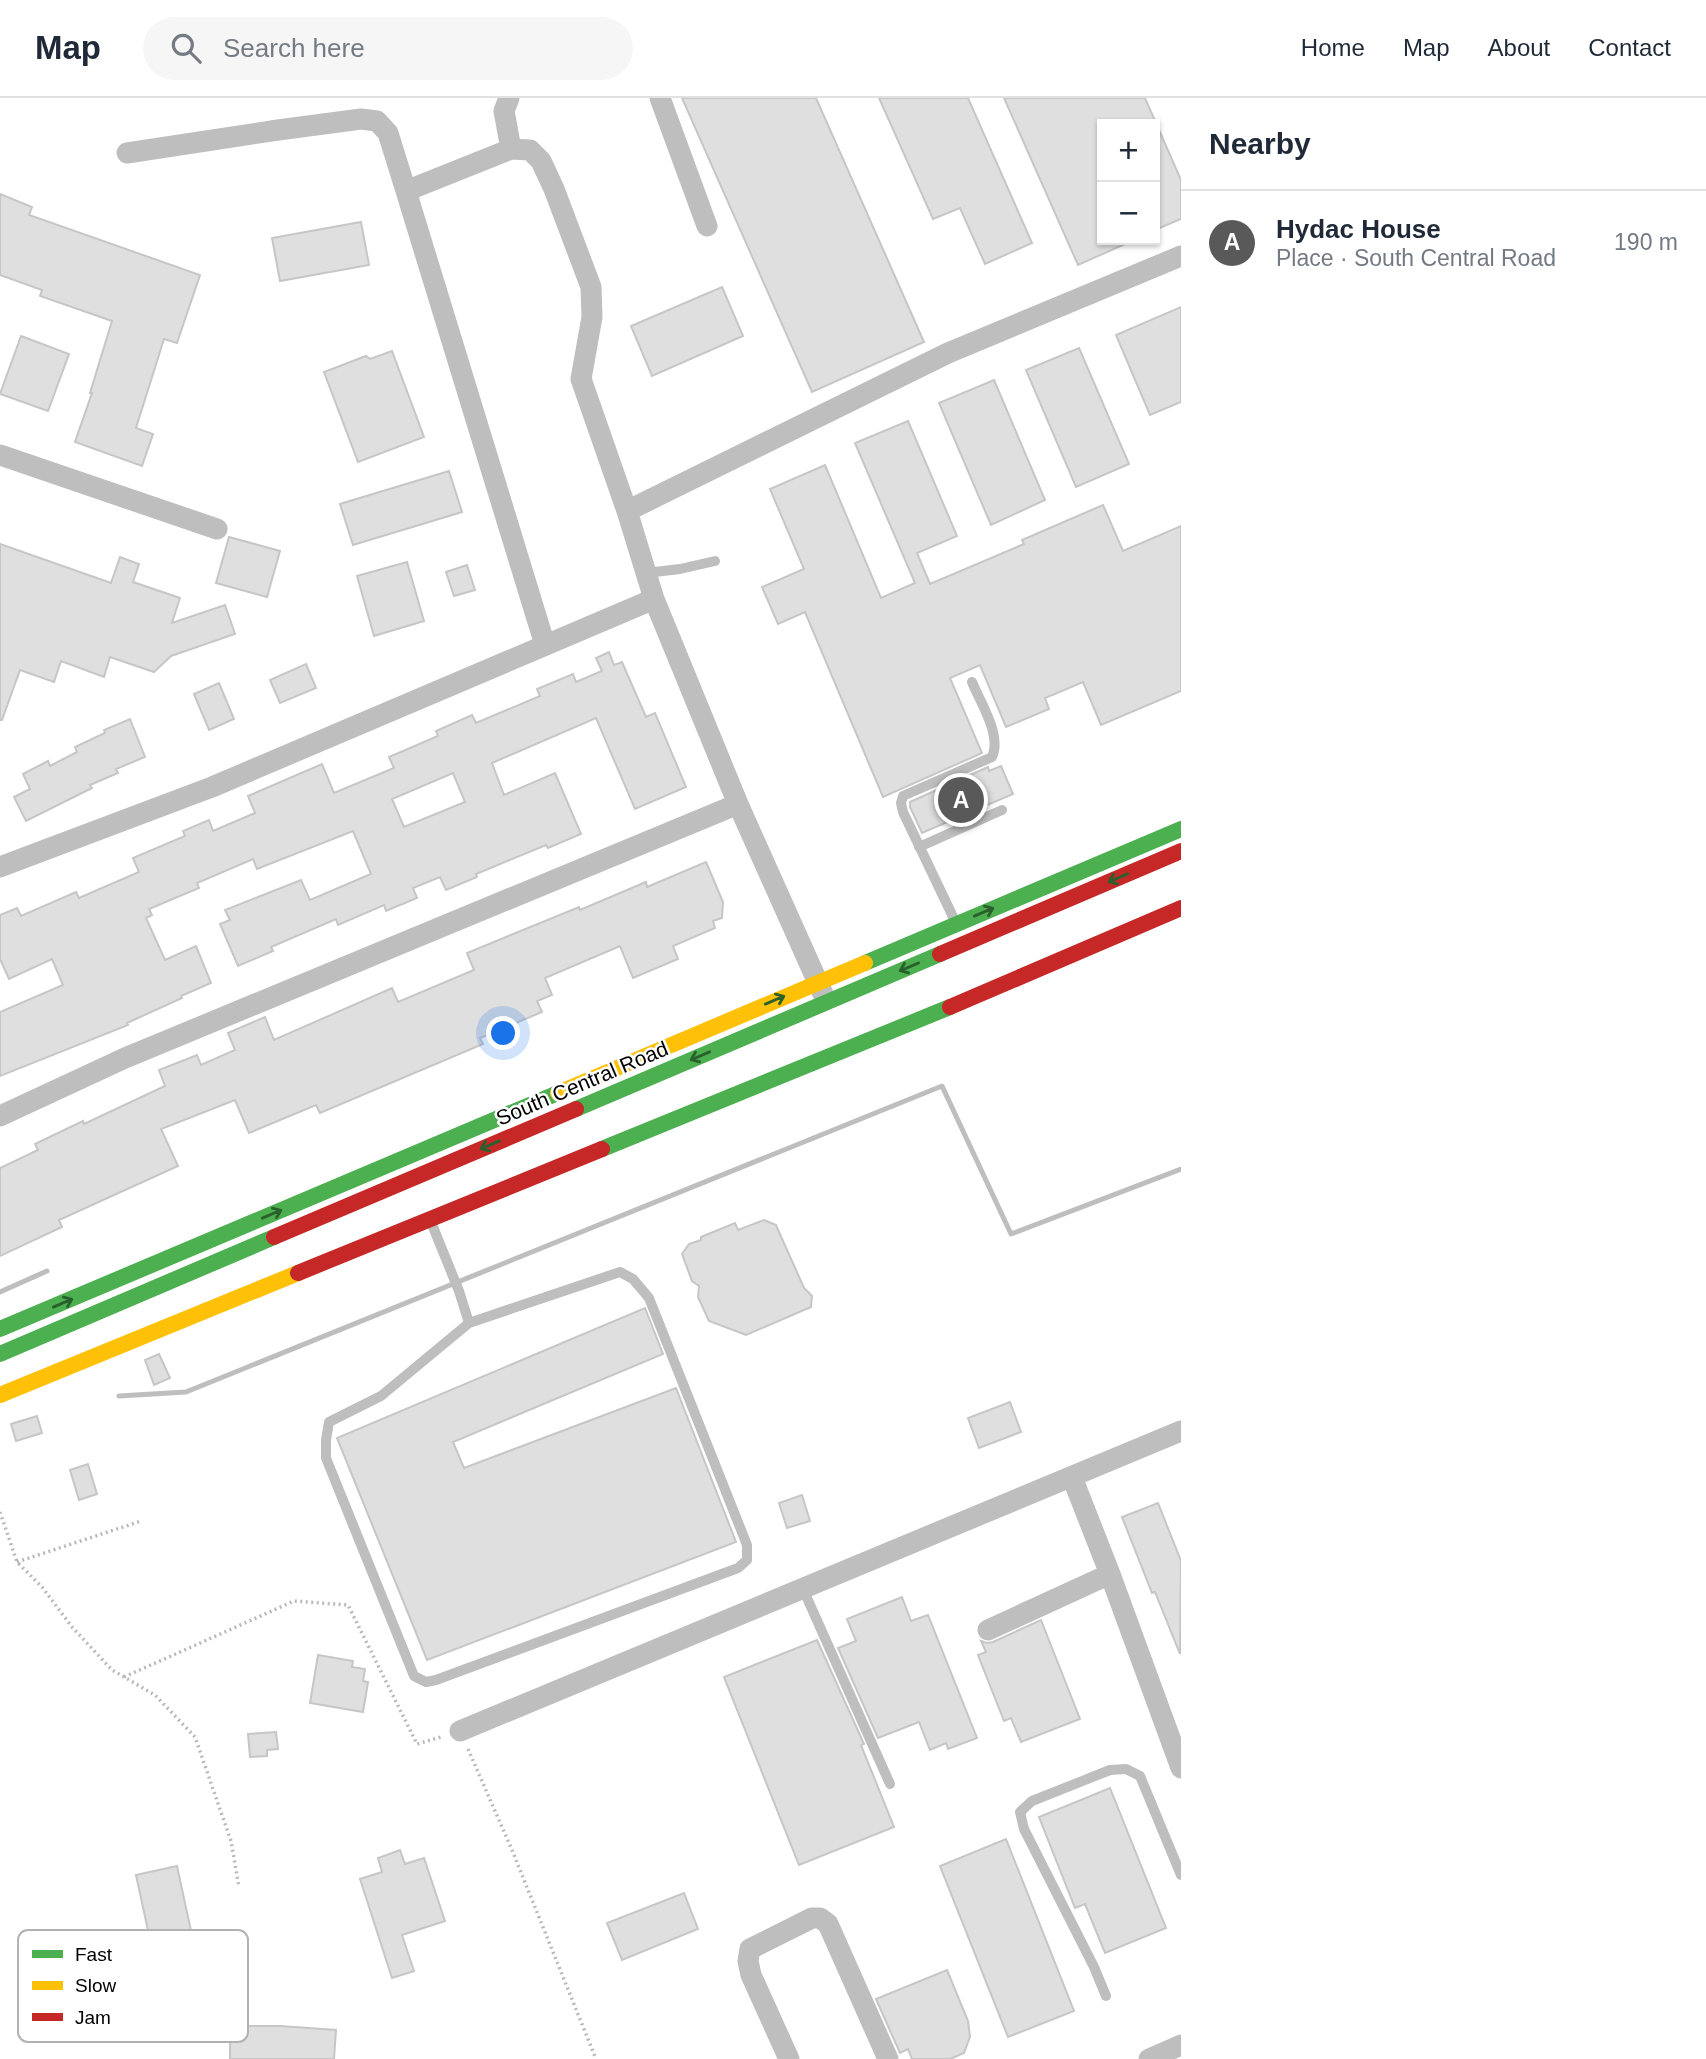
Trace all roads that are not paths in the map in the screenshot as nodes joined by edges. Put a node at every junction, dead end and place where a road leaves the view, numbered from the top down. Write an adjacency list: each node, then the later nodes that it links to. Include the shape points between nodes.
1 (509, 98): 3 (street, via 504,111)
2 (660, 98): 6 (street)
3 (511, 149): 5 (street); 9 (street, via 530,150 541,161 592,287 592,317 581,379)
4 (127, 153): 5 (street, via 349,121 377,121 388,133)
5 (406, 191): 14 (street)
6 (707, 226)
7 (1181, 256): 9 (street, via 948,353)
8 (0, 455): 10 (street)
9 (627, 511): 12 (street)
10 (217, 529)
11 (715, 561): 12 (lane)
12 (646, 573): 13 (street)
13 (654, 599): 14 (street); 16 (street)
14 (545, 645): 21 (street, via 212,787)
15 (972, 682): 19 (lane, via 996,738 996,749 992,757 903,796 903,812)
16 (738, 804): 24 (street); 26 (street, via 125,1058)
17 (1002, 810): 19 (lane)
18 (1181, 829): 23 (main road, South Central Road, one-way to 18)
19 (919, 847): 23 (lane)
20 (1181, 851): 25 (main road, South Central Road, one-way to 25)
21 (0, 867)
22 (1181, 908): 27 (main road)
23 (956, 923): 24 (main road, South Central Road)
24 (818, 982): 25 (street); 29 (main road, South Central Road, one-way to 24)
25 (826, 1002): 30 (main road, South Central Road, one-way to 30)
26 (0, 1116)
27 (430, 1220): 28 (lane); 31 (main road)
28 (469, 1323): 28 (lane, via 620,1272 633,1279 649,1298 747,1545 747,1560 738,1568 436,1680 426,1682 414,1676 326,1458 326,1440 330,1422 381,1396)
29 (0, 1329)
30 (0, 1354)
31 (0, 1395)
32 (1181, 1431): 33 (street)
33 (1072, 1477): 34 (street); 35 (street)
34 (1110, 1574): 36 (street); 37 (street)
35 (803, 1589): 38 (street); 40 (lane)
36 (988, 1630)
37 (1174, 1730): 39 (street)
38 (460, 1731)
39 (1181, 1768)
40 (890, 1784)
41 (1181, 1875): 42 (lane, via 1140,1776 1126,1769 1110,1770 1032,1801 1020,1812 1024,1829)
42 (1106, 1996)
43 (1181, 2045): 46 (street)
44 (789, 2059): 45 (street, via 751,1975 750,1949 820,1918 828,1924)
45 (888, 2059)
46 (1149, 2059)

